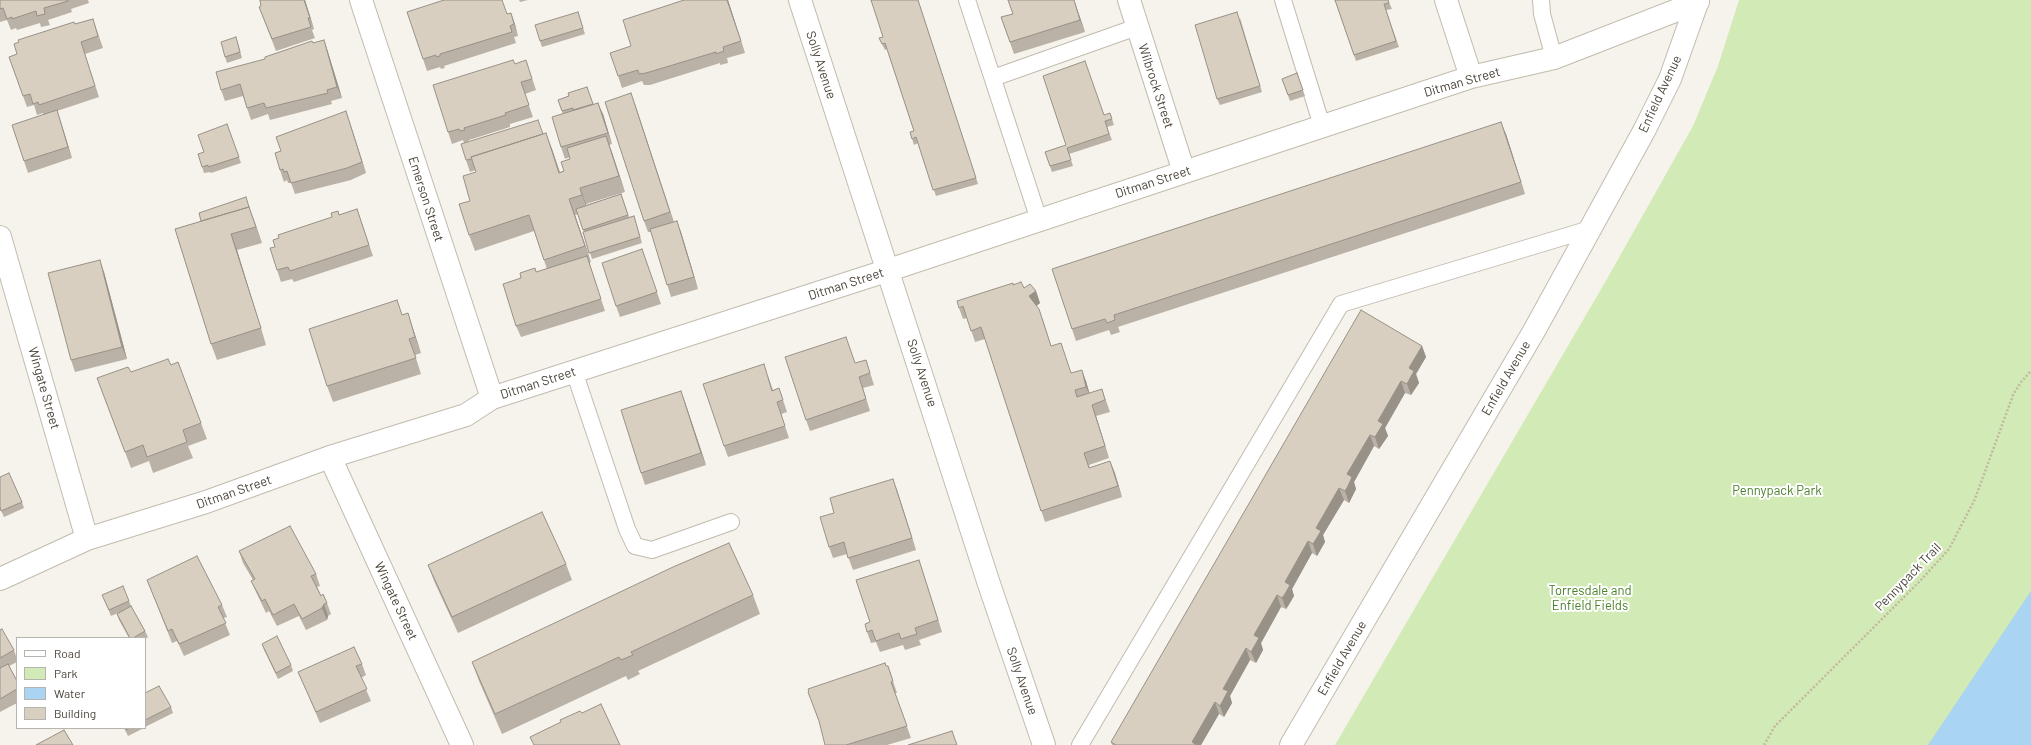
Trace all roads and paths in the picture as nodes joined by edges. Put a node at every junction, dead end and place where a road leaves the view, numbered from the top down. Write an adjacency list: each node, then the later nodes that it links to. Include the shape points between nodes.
1 (361, 0): 21 (street, Emerson Street)
2 (800, 0): 18 (street, Solly Avenue)
3 (968, 0): 12 (lane)
4 (1129, 0): 9 (street, Wilbrock Street)
5 (1283, 0): 13 (lane)
6 (1446, 0): 11 (street)
7 (1541, 0): 10 (lane, via 1542,14)
8 (1698, 1): 10 (street, Ditman Street); 16 (street, Enfield Avenue, via 1670,79)
9 (1137, 27): 12 (lane); 14 (street, Wilbrock Street)
10 (1554, 58): 11 (street, Ditman Street)
11 (1471, 77): 13 (street, Ditman Street)
12 (993, 78): 15 (lane)
13 (1322, 126): 14 (street, Ditman Street)
14 (1184, 172): 15 (street, Ditman Street)
15 (1039, 220): 18 (street, Ditman Street)
16 (1590, 229): 28 (lane, via 1341,304); 29 (street, Enfield Avenue, via 1534,331)
17 (0, 237): 24 (street, Wingate Street)
18 (889, 270): 19 (street, Ditman Street); 27 (street, Solly Avenue, via 989,584)
19 (574, 371): 21 (street, Ditman Street); 23 (lane, via 635,546 652,550)
20 (2031, 371): 30 (path, Pennypack Trail, via 2013,396 1975,499 1949,549 1775,726)
21 (492, 398): 22 (street, Ditman Street, via 466,415)
22 (330, 457): 24 (street, Ditman Street, via 206,502); 26 (street, Wingate Street)
23 (732, 522)
24 (87, 539): 25 (street, Ditman Street)
25 (0, 579)
26 (462, 745)
27 (1044, 745)
28 (1080, 745)
29 (1291, 745)
30 (1764, 745)

